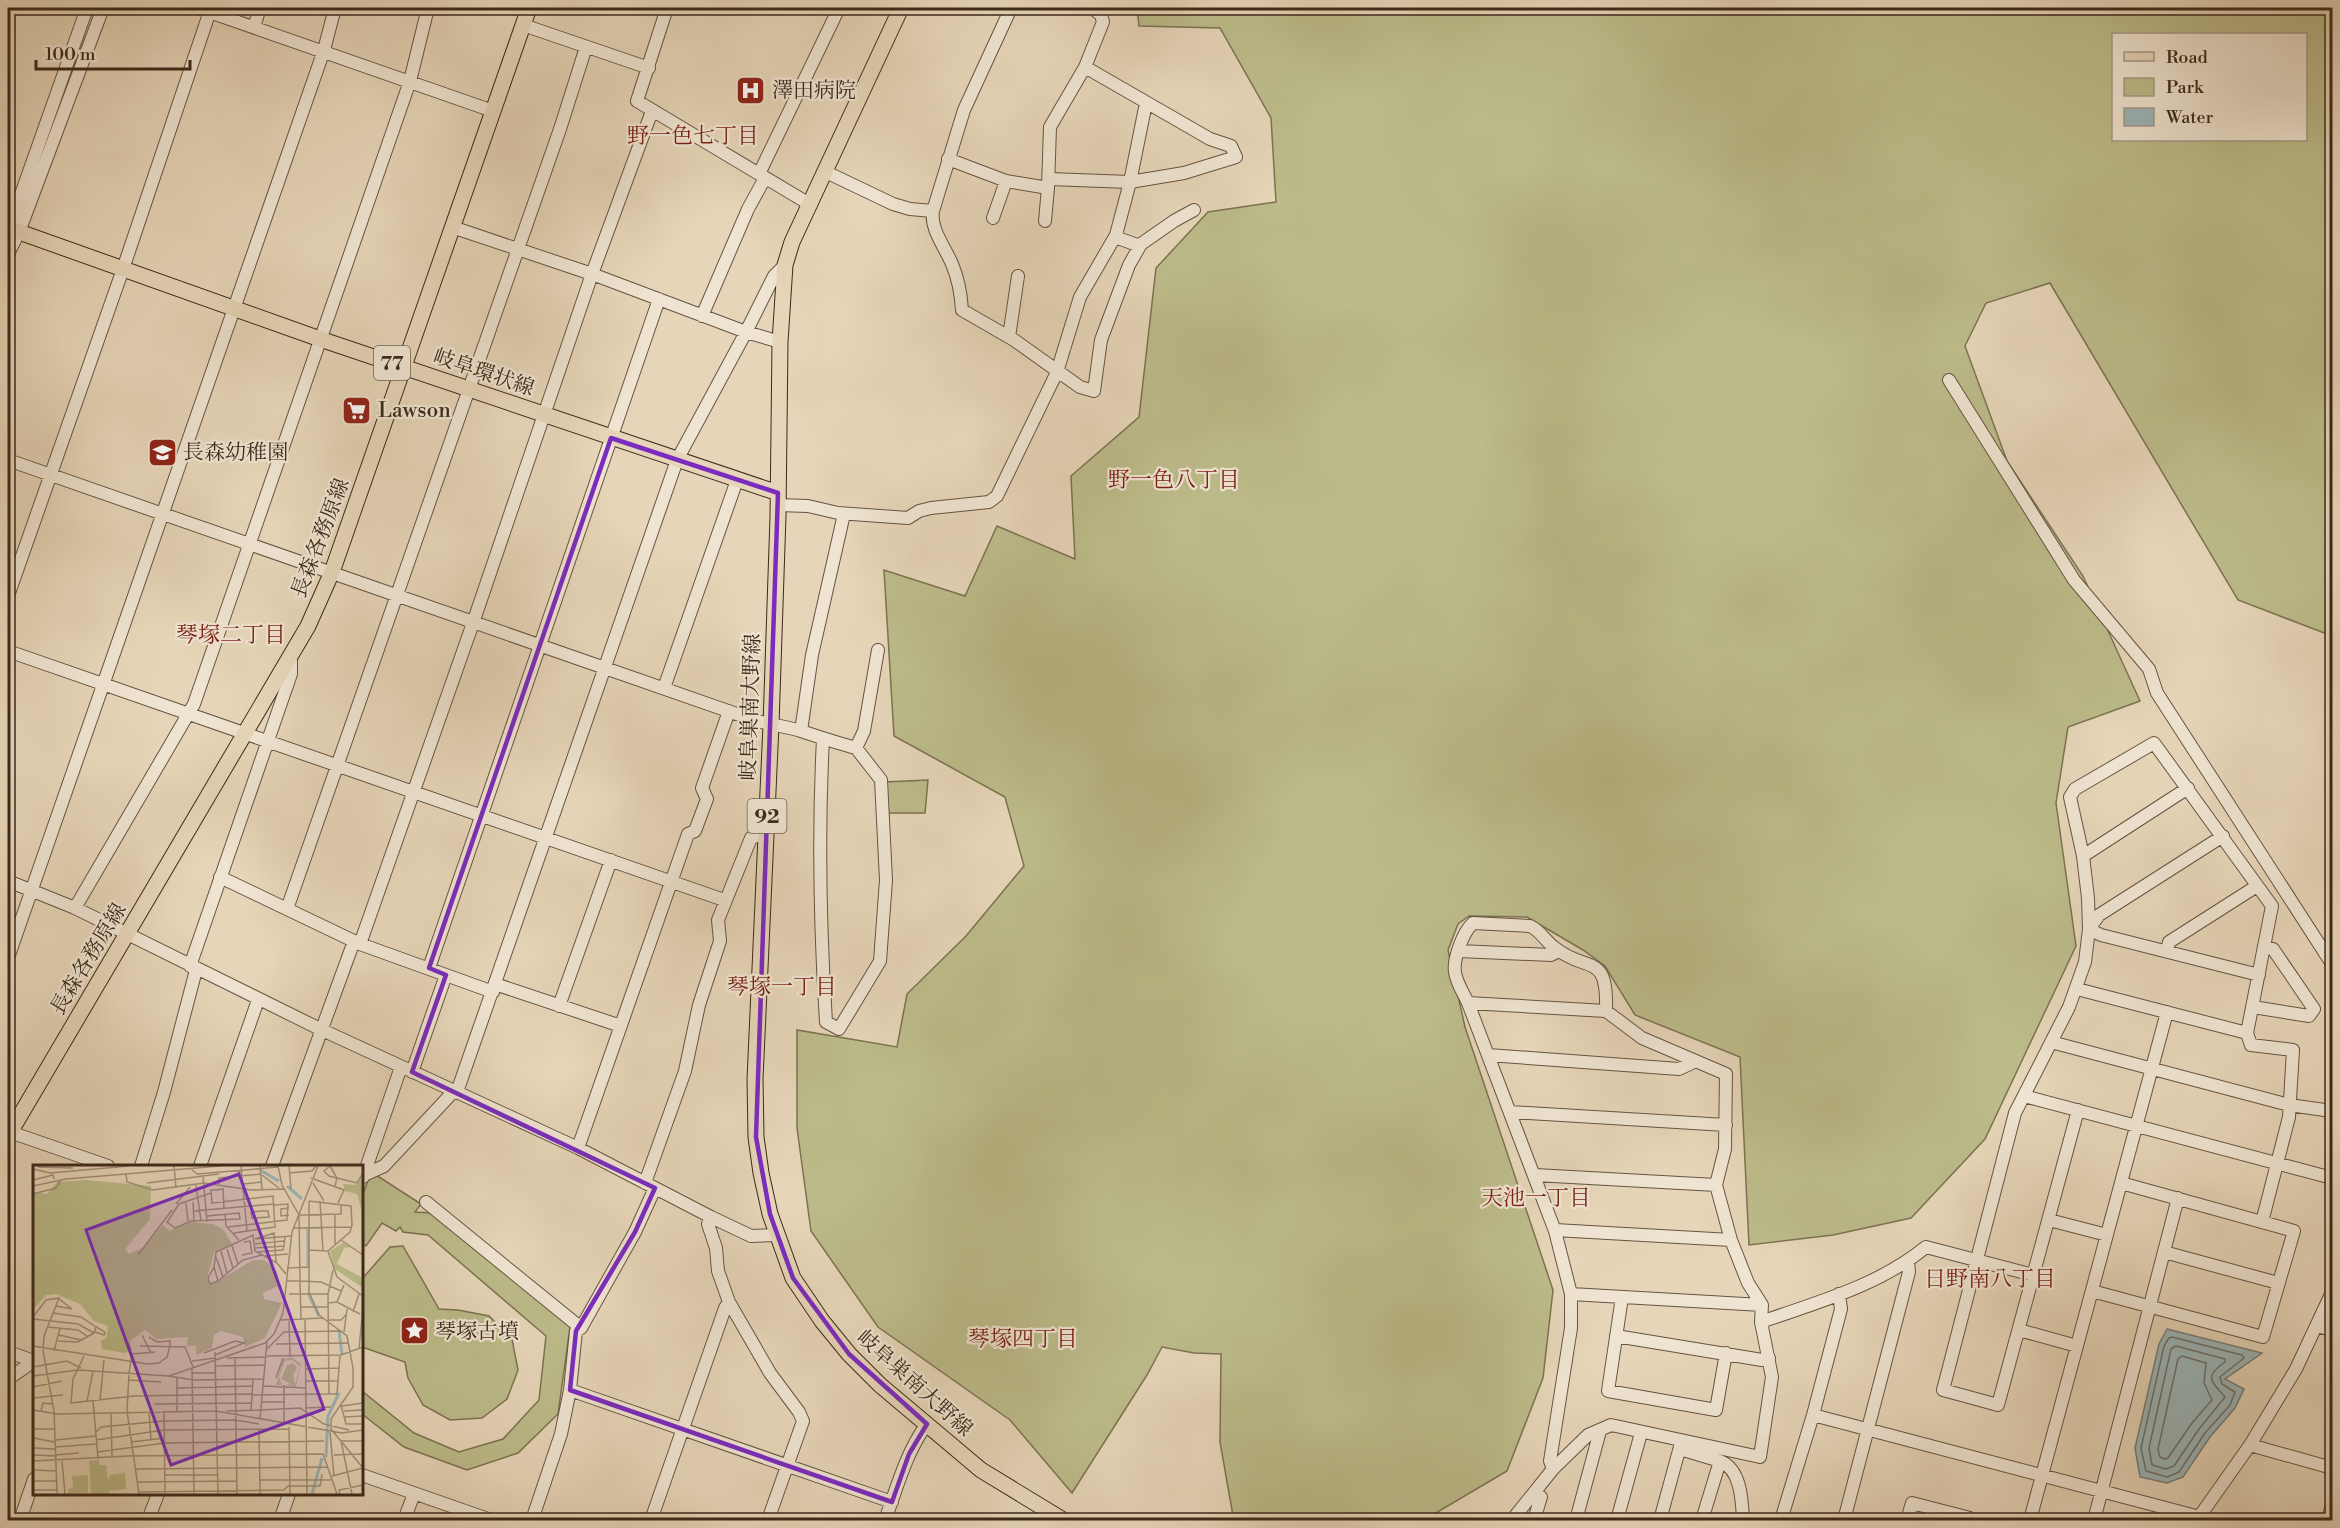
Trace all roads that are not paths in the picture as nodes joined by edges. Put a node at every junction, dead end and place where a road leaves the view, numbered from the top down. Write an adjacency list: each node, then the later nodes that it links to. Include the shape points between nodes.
1 (87, 8): 35 (street)
2 (103, 8): 35 (street)
3 (260, 8): 14 (street)
4 (334, 8): 16 (street)
5 (428, 8): 19 (street)
6 (529, 8): 13 (main road, 長森各務原線)
7 (667, 8): 18 (street)
8 (839, 8): 25 (street)
9 (902, 8): 24 (main road, 岐阜巣南大野線 / 92)
10 (1011, 8): 23 (street, via 964,110)
11 (1092, 8): 17 (street, via 1103,22)
12 (206, 9): 14 (street); 41 (street)
13 (523, 25): 15 (street); 21 (main road, 長森各務原線)
14 (254, 27): 16 (street)
15 (586, 47): 18 (street); 38 (street)
16 (324, 50): 19 (street); 45 (street)
17 (1085, 67): 20 (street); 28 (street, via 1050,128)
18 (649, 68): 22 (street, via 637,101)
19 (410, 81): 21 (street); 49 (street)
20 (1146, 103): 27 (street); 27 (street, via 1210,139 1231,146 1236,157 1184,173)
21 (493, 111): 34 (main road, 長森各務原線)
22 (652, 111): 25 (street); 42 (street)
23 (948, 159): 26 (street); 31 (street)
24 (826, 172): 29 (main road, 岐阜巣南大野線 / 92); 31 (street, via 893,204)
25 (762, 176): 29 (street); 46 (street)
26 (1006, 181): 28 (street); 32 (street)
27 (1130, 182): 28 (street); 36 (street)
28 (1049, 184): 33 (street)
29 (811, 205): 40 (main road, 岐阜巣南大野線 / 92)
30 (1194, 210): 37 (street)
31 (933, 211): 48 (street, via 932,220 958,283 962,310)
32 (993, 218)
33 (1045, 220)
34 (452, 227): 38 (street); 51 (main road, 長森各務原線)
35 (11, 230): 39 (street); 41 (main road, 岐阜環状線 / 77)
36 (1115, 237): 37 (street); 52 (street, via 1080,297)
37 (1140, 246): 52 (street, via 1106,324 1094,391)
38 (517, 249): 42 (street); 54 (street)
39 (8, 254)
40 (785, 265): 47 (street, via 774,276); 50 (main road, 岐阜巣南大野線 / 92)
41 (123, 269): 45 (main road, 岐阜環状線 / 77); 59 (street)
42 (592, 274): 44 (street); 55 (street)
43 (1018, 276): 48 (street)
44 (659, 300): 46 (street); 56 (street)
45 (234, 308): 49 (main road, 岐阜環状線 / 77); 62 (street)
46 (702, 316): 47 (street)
47 (746, 332): 50 (street); 58 (street)
48 (1010, 337): 52 (street)
49 (320, 339): 51 (main road, 岐阜環状線 / 77); 64 (street)
50 (780, 342): 61 (main road, 岐阜巣南大野線 / 92)
51 (403, 367): 54 (main road, 岐阜環状線 / 77); 65 (main road, 長森各務原線)
52 (1057, 372): 63 (street, via 997,496 989,502 919,511 908,518)
53 (1949, 380): 109 (street, via 2074,580 2149,669 2157,693)
54 (469, 389): 55 (main road, 岐阜環状線 / 77); 66 (street)
55 (544, 415): 56 (main road, 岐阜環状線 / 77); 68 (street)
56 (611, 438): 58 (main road, 岐阜環状線 / 77); 69 (street)
57 (8, 460): 59 (street)
58 (677, 460): 60 (main road, 岐阜環状線 / 77); 73 (street)
59 (50, 475): 62 (street); 67 (street)
60 (737, 480): 61 (main road, 岐阜環状線 / 77); 75 (street)
61 (778, 499): 63 (street); 78 (main road, 岐阜巣南大野線 / 92)
62 (162, 513): 64 (street); 74 (street)
63 (844, 514): 79 (street, via 812,655)
64 (249, 543): 65 (street); 77 (street)
65 (332, 572): 66 (street); 72 (main road, 長森各務原線)
66 (396, 595): 68 (street); 84 (street)
67 (8, 596)
68 (473, 623): 69 (street); 86 (street)
69 (540, 646): 73 (street); 87 (street)
70 (878, 650): 83 (street, via 864,730)
71 (8, 651): 74 (street)
72 (291, 657): 80 (main road, 長森各務原線); 82 (street, via 291,674)
73 (604, 668): 75 (street); 90 (street)
74 (104, 683): 77 (street); 97 (street)
75 (664, 688): 76 (street)
76 (729, 711): 78 (street); 95 (street, via 702,788 707,799 695,831 688,834)
77 (188, 712): 80 (street); 99 (street)
78 (771, 725): 79 (street); 88 (main road, 岐阜巣南大野線 / 92)
79 (801, 731): 81 (street)
80 (245, 733): 82 (street); 102 (main road, 長森各務原線)
81 (823, 740): 83 (street); 83 (street, via 819,814 826,1022 838,1029 880,961 886,880 881,780)
82 (268, 741): 84 (street); 93 (street)
83 (856, 748)
84 (337, 765): 86 (street); 100 (street)
85 (2188, 788): 89 (street); 91 (street); 91 (street, via 2154,743 2075,789 2070,797)
86 (413, 792): 87 (street); 103 (street)
87 (481, 815): 90 (street); 111 (street)
88 (766, 833): 98 (street, via 751,838); 157 (main road, 岐阜巣南大野線 / 92, via 756,1137)
89 (2223, 836): 96 (street); 101 (street, via 2099,915)
90 (546, 838): 92 (street); 114 (street)
91 (2083, 856): 101 (street)
92 (611, 860): 95 (street); 118 (street)
93 (220, 877): 100 (street); 110 (street)
94 (8, 881): 97 (street)
95 (671, 882): 98 (street); 122 (street)
96 (2257, 886): 104 (street, via 2272,906); 107 (street, via 2169,942)
97 (32, 890): 99 (street); 108 (street)
98 (724, 900): 149 (street, via 718,920 720,942)
99 (75, 909): 102 (street)
100 (287, 909): 103 (street)
101 (2089, 929): 107 (street); 115 (street)
102 (127, 935): 110 (street); 138 (main road, 長森各務原線)
103 (357, 942): 111 (street); 123 (street)
104 (2265, 947): 113 (street); 119 (street, via 2273,949 2314,1009 2309,1016)
105 (1459, 951): 106 (street, via 1551,955); 106 (street, via 1460,942 1473,923 1530,926); 117 (street, via 1455,972)
106 (1559, 951): 120 (street, via 1601,973)
107 (2167, 951): 113 (street)
108 (8, 958)
109 (2332, 964)
110 (193, 968): 116 (street); 142 (street, via 164,1092)
111 (429, 968): 112 (street)
112 (446, 975): 114 (street); 128 (street)
113 (2259, 975): 119 (street)
114 (494, 988): 118 (street); 130 (street)
115 (2077, 989): 121 (street); 125 (street)
116 (258, 1000): 123 (street); 143 (street)
117 (1468, 1003): 120 (street); 126 (street)
118 (559, 1006): 122 (street)
119 (2253, 1008): 124 (street)
120 (1606, 1011): 127 (street, via 1642,1038)
121 (2167, 1012): 124 (street); 129 (street)
122 (621, 1026): 139 (street)
123 (320, 1029): 128 (street); 144 (street)
124 (2247, 1033): 132 (street, via 2252,1045 2293,1050)
125 (2051, 1042): 129 (street); 131 (street)
126 (1488, 1054): 127 (street, via 1679,1069); 135 (street)
127 (1694, 1062): 136 (street, via 1726,1074)
128 (406, 1069): 130 (street); 146 (street)
129 (2151, 1069): 132 (street); 137 (street)
130 (455, 1091): 139 (street); 146 (street, via 384,1166)
131 (2024, 1096): 133 (street); 161 (street, via 2016,1113)
132 (2289, 1105): 134 (street); 140 (street)
133 (2078, 1110): 137 (street); 154 (street)
134 (2332, 1111)
135 (1510, 1112): 136 (street); 145 (street)
136 (1726, 1125): 150 (street)
137 (2136, 1126): 140 (street); 148 (street)
138 (9, 1134): 141 (street)
139 (578, 1148): 149 (street)
140 (2278, 1163): 147 (street); 155 (street)
141 (102, 1165)
142 (142, 1165)
143 (201, 1165)
144 (273, 1165)
145 (1534, 1175): 150 (street); 156 (street)
146 (363, 1178)
147 (2332, 1178)
148 (2121, 1183): 151 (street); 158 (street)
149 (650, 1185): 153 (street); 175 (street, via 635,1232)
150 (1716, 1185): 159 (street)
151 (2178, 1198): 155 (street); 160 (street)
152 (426, 1202): 175 (street)
153 (711, 1217): 157 (street, via 751,1236); 170 (street, via 708,1224)
154 (2049, 1220): 158 (street); 163 (street)
155 (2262, 1222): 164 (street, via 2294,1231)
156 (1555, 1230): 159 (street); 167 (street)
157 (777, 1235): 188 (main road, 岐阜巣南大野線 / 92, via 793,1278 822,1321 849,1354)
158 (2107, 1235): 165 (street)
159 (1731, 1240): 171 (street, via 1748,1283)
160 (2164, 1252): 164 (street); 172 (street)
161 (1977, 1261): 162 (street, via 1926,1247); 163 (street); 176 (street, via 1943,1390 1998,1405)
162 (1908, 1262): 168 (street); 190 (street, via 1909,1272)
163 (2033, 1275): 176 (street)
164 (2278, 1283): 172 (street, via 2263,1337)
165 (2092, 1291): 172 (street); 179 (street)
166 (2332, 1292): 174 (street)
167 (1571, 1294): 169 (street); 198 (street, via 1571,1328 1550,1461)
168 (1839, 1294): 173 (street); 187 (street, via 1841,1309)
169 (1622, 1296): 171 (street); 178 (street)
170 (729, 1302): 189 (street); 196 (street, via 803,1420)
171 (1762, 1305): 173 (street)
172 (2151, 1306): 202 (street)
173 (1761, 1322): 182 (street)
174 (2318, 1326): 177 (street); 193 (street)
175 (581, 1328): 186 (street, via 576,1331)
176 (2019, 1330): 179 (street)
177 (2332, 1330)
178 (1616, 1336): 181 (street); 181 (street, via 1608,1391 1716,1410)
179 (2077, 1346): 200 (street)
180 (8, 1352): 183 (street)
181 (1726, 1353): 182 (street)
182 (1768, 1358): 194 (street, via 1772,1377 1760,1457)
183 (33, 1361)
184 (33, 1362): 185 (street)
185 (8, 1379)
186 (570, 1390): 189 (street); 215 (street, via 561,1434)
187 (1813, 1415): 190 (street); 227 (street)
188 (927, 1424): 207 (street, via 916,1438); 219 (main road, 岐阜巣南大野線 / 92, via 981,1470)
189 (683, 1430): 196 (street); 216 (street)
190 (1868, 1430): 200 (street); 228 (street)
191 (1600, 1431): 192 (street, via 1611,1425); 198 (street, via 1588,1435); 222 (street)
192 (1641, 1433): 194 (street); 223 (street)
193 (2250, 1445): 197 (street); 209 (street)
194 (1681, 1446): 195 (street); 224 (street)
195 (1720, 1461): 225 (street); 226 (street, via 1733,1471 1740,1489)
196 (787, 1465): 207 (street); 217 (street)
197 (2332, 1468)
198 (1553, 1469): 204 (street)
199 (363, 1475): 203 (street)
200 (2042, 1476): 202 (street); 231 (street)
201 (33, 1482): 210 (street)
202 (2102, 1491): 209 (street); 232 (street)
203 (414, 1494): 213 (street); 214 (street)
204 (1534, 1494): 220 (street); 221 (street, via 1540,1497)
205 (158, 1495): 211 (street)
206 (289, 1495): 212 (street)
207 (892, 1502): 218 (street)
208 (2332, 1505): 233 (street)
209 (2202, 1519)
210 (20, 1521)
211 (148, 1521)
212 (280, 1521)
213 (404, 1521)
214 (491, 1521)
215 (532, 1521)
216 (651, 1521)
217 (768, 1521)
218 (885, 1521)
219 (1063, 1521)
220 (1512, 1521)
221 (1534, 1521)
222 (1576, 1521)
223 (1617, 1521)
224 (1660, 1521)
225 (1702, 1521)
226 (1743, 1521)
227 (1781, 1521)
228 (1844, 1521)
229 (1907, 1521): 230 (street, via 1912,1503 1970,1518)
230 (1969, 1521)
231 (2030, 1521)
232 (2094, 1521)
233 (2328, 1521)

